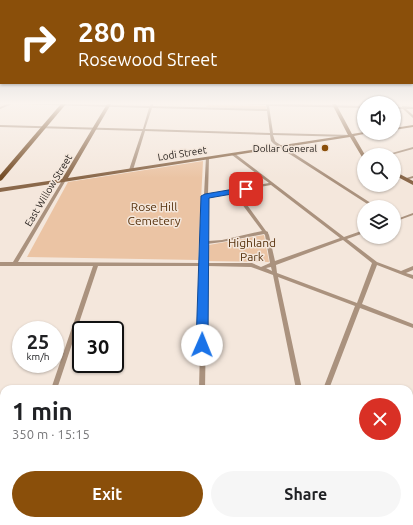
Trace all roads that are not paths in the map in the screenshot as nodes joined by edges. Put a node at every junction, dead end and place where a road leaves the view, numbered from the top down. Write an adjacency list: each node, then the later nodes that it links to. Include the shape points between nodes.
1 (44, 128): 20 (main road)
2 (95, 128): 22 (street, East Willow Street)
3 (107, 128): 6 (street)
4 (271, 128): 7 (street)
5 (347, 128): 10 (street)
6 (143, 130): 7 (street); 17 (street)
7 (272, 133): 9 (street); 11 (street, via 273,141)
8 (357, 135): 10 (street, Lodi Street)
9 (334, 136): 10 (street, Lodi Street); 11 (street, Lodi Street)
10 (351, 136): 12 (street)
11 (280, 146): 15 (street, Lodi Street); 28 (street)
12 (358, 148)
13 (413, 148): 14 (street)
14 (401, 151)
15 (232, 154): 16 (street, Lodi Street); 24 (street)
16 (207, 158): 17 (street, Lodi Street); 27 (street)
17 (131, 170): 22 (street, Lodi Street)
18 (401, 177): 21 (street)
19 (413, 177): 21 (street)
20 (0, 179)
21 (405, 179): 23 (street)
22 (64, 180): 25 (street, Lodi Street); 37 (street, East Willow Street)
23 (413, 183)
24 (270, 184): 26 (street); 33 (street)
25 (0, 190)
26 (235, 192): 27 (street); 31 (street)
27 (205, 196): 34 (street)
28 (364, 200)
29 (413, 214): 30 (street)
30 (401, 218)
31 (266, 232): 34 (street); 40 (street)
32 (357, 233): 33 (street)
33 (344, 238): 35 (street); 40 (street)
34 (204, 243): 39 (street)
35 (375, 263): 44 (street); 46 (street)
36 (0, 264): 37 (street)
37 (15, 264): 38 (street)
38 (96, 264): 39 (street); 48 (street)
39 (204, 264): 41 (street); 49 (street)
40 (273, 264): 41 (street); 43 (street)
41 (262, 268): 43 (street)
42 (413, 268): 44 (street)
43 (274, 273): 46 (street); 50 (street)
44 (401, 273): 45 (street)
45 (413, 277)
46 (358, 305): 47 (street); 51 (street)
47 (413, 326)
48 (55, 385)
49 (202, 385)
50 (298, 385)
51 (328, 385)

